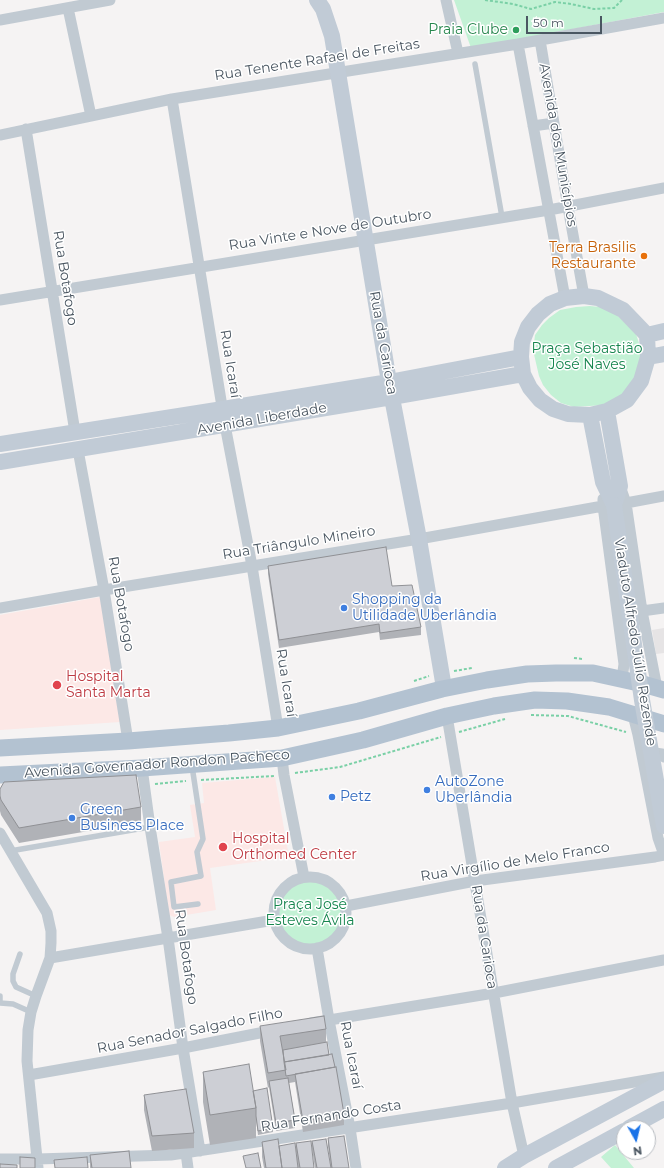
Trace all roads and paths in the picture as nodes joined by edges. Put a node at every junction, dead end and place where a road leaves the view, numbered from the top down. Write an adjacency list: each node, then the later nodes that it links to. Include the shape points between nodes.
1 (110, 0): 6 (street)
2 (317, 0): 13 (street, Rua da Carioca, via 323,9 332,36)
3 (446, 0): 11 (street)
4 (485, 0): 5 (path, via 531,9 555,2 594,9 614,8)
5 (622, 0)
6 (68, 8): 8 (street); 15 (street)
7 (664, 18): 9 (street, Rua Tenente Rafael de Freitas)
8 (0, 20)
9 (540, 40): 10 (street, Rua Tenente Rafael de Freitas); 16 (street, Avenida dos Municípios)
10 (518, 44): 11 (street, Rua Tenente Rafael de Freitas); 17 (street, Avenida dos Municípios)
11 (458, 53): 13 (street, Rua Tenente Rafael de Freitas)
12 (475, 64): 23 (lane)
13 (338, 72): 14 (street, Rua Tenente Rafael de Freitas); 24 (street, Rua da Carioca)
14 (172, 99): 15 (street, Rua Tenente Rafael de Freitas); 25 (street, Rua Icaraí)
15 (91, 116): 18 (street, Rua Tenente Rafael de Freitas)
16 (554, 122): 17 (street); 21 (street, Avenida dos Municípios)
17 (533, 126): 22 (street, Avenida dos Municípios)
18 (26, 129): 19 (street, Rua Tenente Rafael de Freitas); 26 (street, Rua Botafogo)
19 (0, 135)
20 (664, 188): 21 (street, Rua Vinte e Nove de Outubro)
21 (568, 207): 22 (street, Rua Vinte e Nove de Outubro); 27 (street, Avenida dos Municípios)
22 (549, 210): 23 (street, Rua Vinte e Nove de Outubro); 28 (street, Avenida dos Municípios)
23 (502, 217): 24 (street, Rua Vinte e Nove de Outubro)
24 (365, 239): 25 (street, Rua Vinte e Nove de Outubro); 36 (street, Rua da Carioca)
25 (199, 266): 26 (street, Rua Vinte e Nove de Outubro); 39 (street, Rua Icaraí)
26 (52, 291): 29 (street, Rua Vinte e Nove de Outubro); 40 (street, Rua Botafogo)
27 (584, 296): 28 (street); 31 (street, via 598,298 623,310)
28 (565, 298): 33 (street, via 550,304 528,327 522,342)
29 (0, 300)
30 (664, 332): 31 (street)
31 (646, 334): 34 (street)
32 (664, 354): 34 (street)
33 (521, 357): 35 (street); 36 (street, Avenida Liberdade)
34 (648, 357): 37 (street, via 641,381 628,400)
35 (523, 374): 36 (street, Avenida Liberdade); 38 (street, via 540,400 553,409 568,414)
36 (390, 389): 39 (street, Avenida Liberdade); 46 (street, Rua da Carioca)
37 (607, 411): 38 (street); 45 (street, via 620,486)
38 (590, 415): 45 (street, via 603,482)
39 (224, 417): 40 (street, Avenida Liberdade); 42 (street, Avenida Liberdade); 47 (street, Rua Icaraí)
40 (75, 432): 41 (street, Avenida Liberdade)
41 (0, 444)
42 (78, 450): 43 (street, Avenida Liberdade); 48 (street, Rua Botafogo)
43 (0, 462)
44 (664, 496): 45 (street, Rua Triângulo Mineiro)
45 (614, 505): 46 (street, Rua Triângulo Mineiro); 51 (street); 53 (street); 73 (street, Viaduto Alfredo Júlio Rezende, bridge, via 642,700)
46 (419, 539): 47 (street, Rua Triângulo Mineiro); 58 (street, Rua da Carioca)
47 (252, 566): 48 (street, Rua Triângulo Mineiro); 64 (street, Rua Icaraí)
48 (104, 590): 49 (street, Rua Triângulo Mineiro); 65 (street, Rua Botafogo)
49 (0, 608)
50 (664, 608): 51 (street)
51 (642, 611): 52 (street)
52 (647, 639): 53 (street, via 643,649 632,651 625,648); 60 (street)
53 (621, 642): 57 (street, via 624,664)
54 (573, 658): 55 (path)
55 (588, 659)
56 (473, 668): 58 (path)
57 (622, 679): 58 (main road, Avenida Governador Rondon Pacheco, via 593,673 534,674 487,680); 60 (main road, Avenida Governador Rondon Pacheco)
58 (443, 681): 59 (path); 64 (main road, Avenida Governador Rondon Pacheco, via 359,711)
59 (412, 682)
60 (660, 689)
61 (633, 715): 62 (main road, Avenida Governador Rondon Pacheco, via 609,707 567,701 535,700); 63 (main road, Avenida Governador Rondon Pacheco); 71 (street)
62 (447, 716): 68 (main road, Avenida Governador Rondon Pacheco, via 363,740); 79 (street, Rua da Carioca)
63 (664, 724)
64 (278, 728): 65 (main road, Avenida Governador Rondon Pacheco)
65 (128, 741): 66 (main road, Avenida Governador Rondon Pacheco)
66 (0, 748)
67 (664, 757): 71 (street, via 655,753 648,758)
68 (282, 758): 69 (main road, Avenida Governador Rondon Pacheco); 78 (street)
69 (192, 764): 70 (main road, Avenida Governador Rondon Pacheco); 80 (lane, via 203,839 197,852 201,876 171,882 174,907)
70 (142, 768): 72 (main road, Avenida Governador Rondon Pacheco); 74 (street, Rua Botafogo)
71 (645, 769): 77 (street, via 658,838)
72 (0, 774)
73 (664, 826)
74 (150, 827): 76 (lane); 83 (street, Rua Botafogo)
75 (0, 833): 76 (street)
76 (10, 851): 86 (street, via 47,913 51,931)
77 (664, 855): 79 (street, Rua Virgílio de Melo Franco)
78 (304, 877): 81 (street, via 316,877 336,886); 82 (street, via 293,881 277,897)
79 (475, 881): 81 (street, Rua Virgílio de Melo Franco); 88 (street, Rua da Carioca)
80 (198, 904)
81 (346, 906): 84 (street, via 347,917 337,938 328,945)
82 (274, 920): 83 (street); 84 (street, via 285,939 295,946)
83 (168, 938): 86 (street); 95 (street, Rua Botafogo)
84 (317, 948): 92 (street, Rua Icaraí)
85 (20, 954): 90 (lane, via 13,981 16,987)
86 (50, 958): 90 (street)
87 (664, 960): 88 (street, Rua Senador Salgado Filho)
88 (494, 993): 92 (street, Rua Senador Salgado Filho); 99 (street, Rua da Carioca)
89 (0, 996): 91 (lane, via 0,1003 13,1004)
90 (36, 996): 91 (street)
91 (31, 1012): 96 (street, via 27,1047)
92 (329, 1020): 93 (street, Rua Senador Salgado Filho); 102 (street, Rua Icaraí)
93 (299, 1026)
94 (283, 1029): 95 (street, Rua Senador Salgado Filho)
95 (183, 1048): 96 (street, Rua Senador Salgado Filho); 104 (street, Rua Botafogo)
96 (29, 1075): 108 (street)
97 (664, 1077): 99 (street, Rua Fernando Costa)
98 (664, 1081): 106 (street)
99 (512, 1103): 102 (street, Rua Fernando Costa); 106 (street, Rua da Carioca)
100 (663, 1110): 101 (street)
101 (644, 1120)
102 (350, 1128): 104 (street, Rua Fernando Costa); 110 (street, Rua Icaraí)
103 (616, 1135): 112 (street)
104 (200, 1151): 105 (street, Rua Fernando Costa)
105 (186, 1153): 108 (street, Rua Fernando Costa); 109 (street)
106 (524, 1156): 111 (street)
107 (0, 1158): 108 (street, Rua Fernando Costa)
108 (37, 1163)
109 (188, 1168)
110 (356, 1168)
111 (505, 1168)
112 (556, 1168)

